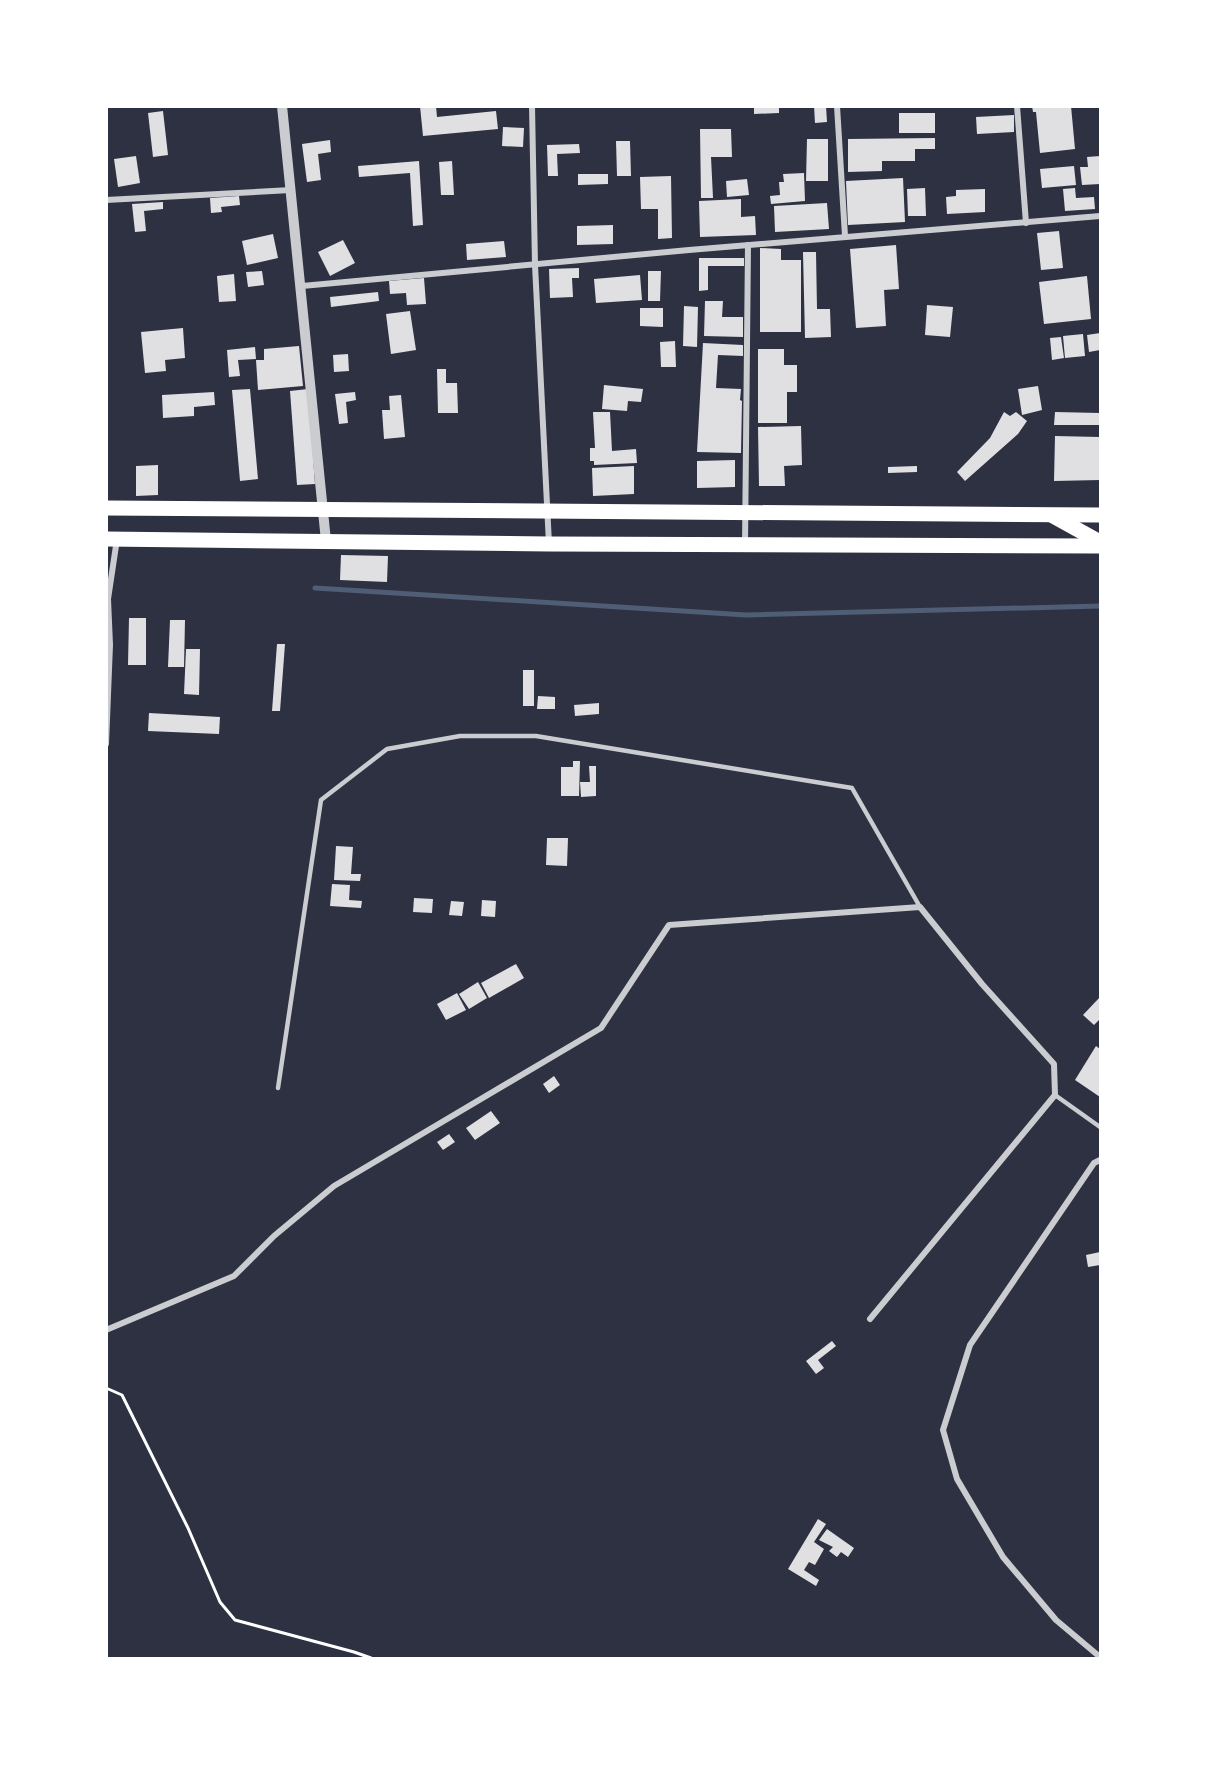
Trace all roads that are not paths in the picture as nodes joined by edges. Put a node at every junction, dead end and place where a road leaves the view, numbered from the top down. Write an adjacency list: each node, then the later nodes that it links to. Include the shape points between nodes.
1 (282, 106): 5 (street)
2 (532, 106): 11 (street)
3 (837, 106): 9 (street)
4 (1017, 106): 8 (street)
5 (291, 189): 6 (street); 12 (street)
6 (106, 200)
7 (1101, 216): 8 (street)
8 (1026, 223): 9 (street)
9 (845, 236): 10 (street)
10 (748, 245): 11 (street); 16 (street)
11 (535, 264): 12 (street); 15 (street)
12 (302, 286): 14 (street)
13 (106, 508): 14 (highway)
14 (323, 509): 15 (highway); 20 (street)
15 (547, 512): 16 (highway); 22 (street)
16 (744, 513): 17 (highway); 23 (street)
17 (1051, 514): 18 (highway); 21 (highway)
18 (1101, 515)
19 (112, 539): 20 (highway); 25 (street)
20 (326, 541): 22 (highway)
21 (1101, 542)
22 (549, 544): 23 (highway)
23 (745, 545): 24 (highway)
24 (1101, 546)
25 (106, 744)
26 (920, 907): 27 (lane, via 852,788 536,736 460,736 387,748 321,800); 28 (street, via 1054,1064); 32 (street, via 669,925 601,1028 334,1186 234,1276)
27 (278, 1088)
28 (1056, 1095): 29 (lane); 31 (street)
29 (1101, 1127)
30 (1101, 1160): 33 (street, via 1094,1163 970,1346 943,1430 957,1479 1003,1557 1056,1620)
31 (870, 1319)
32 (106, 1330)
33 (1101, 1658)

